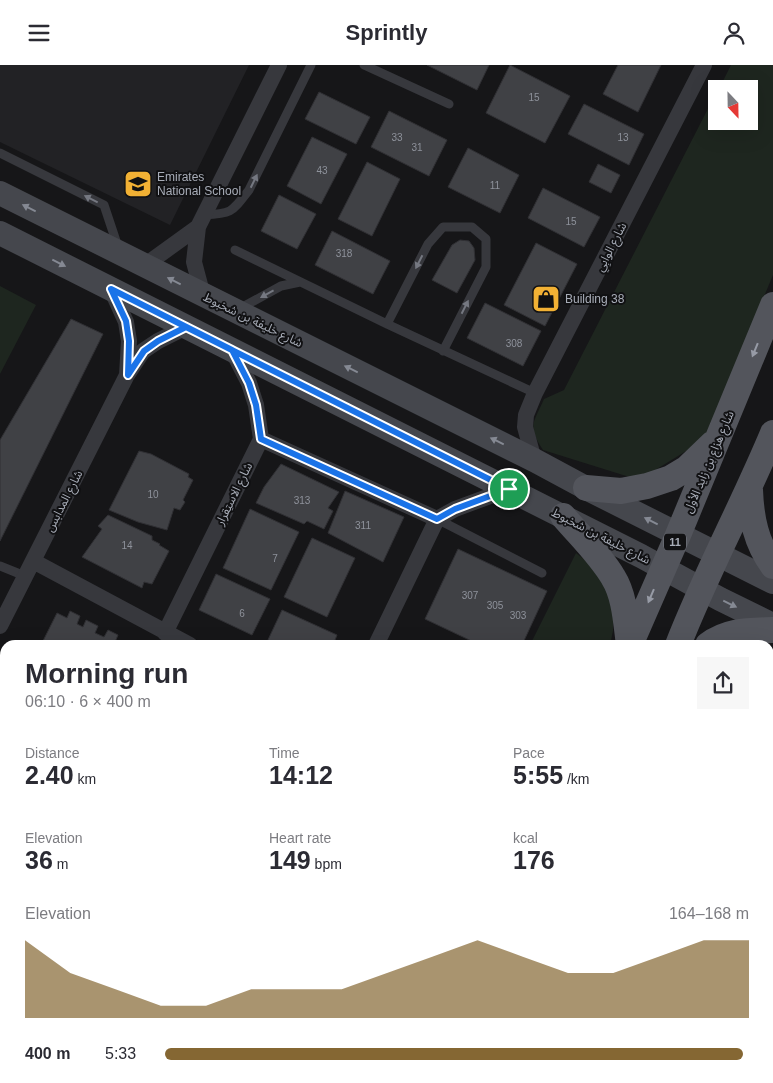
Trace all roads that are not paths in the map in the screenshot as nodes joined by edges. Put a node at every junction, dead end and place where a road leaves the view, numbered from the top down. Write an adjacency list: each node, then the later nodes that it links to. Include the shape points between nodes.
1 (279, 65): 8 (street)
2 (311, 65): 8 (lane, one-way to 2, via 225,215 250,190)
3 (364, 65): 5 (lane)
4 (704, 65): 23 (street, شارع الوابِي)
5 (449, 104)
6 (0, 153): 11 (lane, one-way to 6, via 104,205)
7 (0, 193): 11 (main road, شارع خليفة بن شخبوط, one-way to 7)
8 (201, 221): 12 (street); 15 (street, via 194,262)
9 (0, 233): 14 (main road, شارع خليفة بن شخبوط, one-way to 14)
10 (235, 250): 13 (lane)
11 (120, 254): 12 (main road, شارع خليفة بن شخبوط)
12 (144, 266): 15 (main road, شارع خليفة بن شخبوط, one-way to 12)
13 (300, 282): 17 (lane, one-way to 17, via 281,286); 18 (lane)
14 (111, 289): 19 (main road, شارع خليفة بن شخبوط); 22 (street, شارع المدابس, via 126,321)
15 (203, 295): 17 (main road, شارع خليفة بن شخبوط)
16 (773, 305): 26 (main road, شارع هزاع بن زايد الأول / 11, one-way to 26)
17 (235, 312): 27 (main road, شارع خليفة بن شخبوط, one-way to 17)
18 (388, 325): 21 (lane); 21 (lane, one-way to 18, via 486,267 486,239 472,227 443,227 433,238)
19 (186, 327): 20 (main road, شارع خليفة بن شخبوط); 22 (street, شارع المدابس, via 144,351)
20 (232, 350): 25 (street, via 249,383); 30 (main road, شارع خليفة بن شخبوط)
21 (443, 351): 23 (lane)
22 (128, 375): 35 (street, شارع المدابس)
23 (536, 393): 27 (street, شارع الوابِي, via 526,415 525,427)
24 (773, 433): 29 (main road)
25 (261, 439): 32 (street); 46 (street, شارع الاستِقرار)
26 (718, 439): 28 (main road, via 686,469 647,487 621,491); 33 (main road, شارع هزاع بن زايد الأول / 11)
27 (534, 460): 28 (main road, شارع خليفة بن شخبوط)
28 (586, 488): 33 (main road, شارع خليفة بن شخبوط, one-way to 28)
29 (750, 488): 34 (main road); 37 (main road, via 757,538)
30 (509, 489): 31 (main road, شارع خليفة بن شخبوط); 32 (street)
31 (563, 516): 38 (main road, شارع خليفة بن شخبوط); 49 (main road, via 613,577 624,609)
32 (437, 519): 39 (lane); 48 (street)
33 (678, 535): 34 (main road, شارع خليفة بن شخبوط); 38 (main road, شارع هزاع بن زايد الأول / 11)
34 (718, 555): 41 (main road, شارع خليفة بن شخبوط); 42 (main road)
35 (33, 561): 40 (street, شارع المدابس); 46 (street)
36 (0, 566): 40 (lane)
37 (773, 566)
38 (662, 569): 42 (main road, شارع خليفة بن شخبوط); 50 (main road, شارع هزاع بن زايد الأول / 11, one-way to 50)
39 (542, 573)
40 (26, 576): 44 (street, شارع المدابس)
41 (773, 582)
42 (702, 589): 43 (main road, شارع خليفة بن شخبوط, one-way to 43); 51 (main road)
43 (773, 625)
44 (0, 627)
45 (773, 630): 52 (main road, via 738,631)
46 (165, 633): 47 (street)
47 (180, 640)
48 (378, 640)
49 (628, 640)
50 (631, 640)
51 (680, 640)
52 (717, 640)

